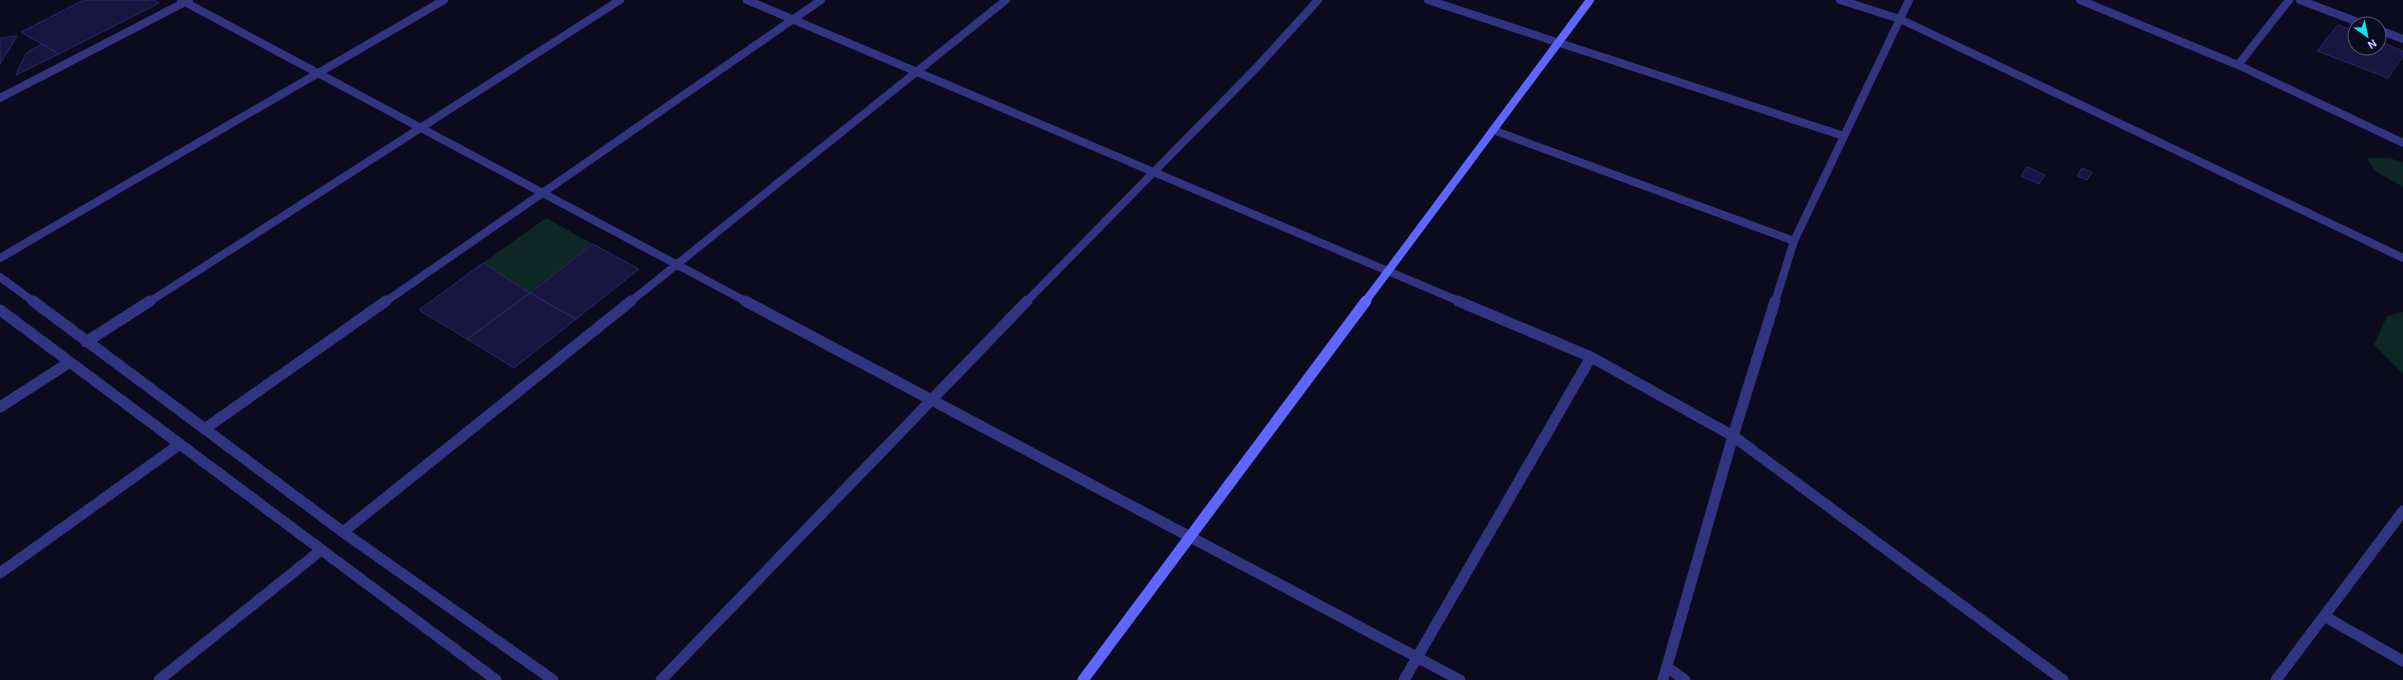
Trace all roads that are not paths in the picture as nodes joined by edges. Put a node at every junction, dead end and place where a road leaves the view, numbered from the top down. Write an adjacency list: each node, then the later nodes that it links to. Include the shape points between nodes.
1 (444, 0): 23 (street)
2 (620, 0): 25 (street)
3 (747, 0): 17 (street)
4 (821, 0): 17 (street)
5 (1006, 0): 22 (street)
6 (1318, 0): 29 (street)
7 (1428, 0): 20 (street)
8 (1590, 0): 20 (street)
9 (1840, 0): 16 (street)
10 (1909, 0): 16 (street)
11 (2080, 0): 21 (street)
12 (2289, 0): 21 (street)
13 (2300, 0): 15 (street)
14 (185, 1): 23 (street); 24 (street)
15 (2347, 18)
16 (1900, 19): 27 (street); 33 (street)
17 (793, 21): 22 (street); 30 (street)
18 (2387, 33): 19 (street)
19 (2403, 39)
20 (1559, 42): 26 (street); 27 (street)
21 (2238, 65): 28 (street)
22 (918, 71): 29 (street); 34 (street)
23 (318, 73): 25 (street); 32 (street)
24 (0, 98)
25 (421, 128): 30 (street); 38 (street)
26 (1493, 130): 31 (street); 35 (street)
27 (1844, 136): 31 (street)
28 (2403, 143)
29 (1154, 173): 35 (street); 41 (street)
30 (541, 192): 34 (street); 43 (street)
31 (1794, 241): 44 (street)
32 (0, 258)
33 (2403, 258)
34 (676, 265): 41 (street); 47 (street)
35 (1388, 272): 39 (street); 48 (street)
36 (0, 277): 38 (street)
37 (0, 310): 40 (street)
38 (86, 342): 43 (street)
39 (1591, 357): 44 (street); 52 (street)
40 (70, 362): 42 (street); 45 (street)
41 (930, 400): 48 (street); 58 (street)
42 (0, 407)
43 (206, 428): 47 (street)
44 (1732, 436): 54 (street); 64 (street)
45 (180, 444): 49 (street); 50 (street)
46 (2403, 511): 51 (street)
47 (343, 532): 57 (street)
48 (1189, 538): 52 (street); 59 (street)
49 (320, 551): 55 (street); 56 (street)
50 (0, 573)
51 (2324, 616): 53 (street); 65 (street)
52 (1418, 656): 60 (street); 61 (street)
53 (2403, 661)
54 (1667, 666): 62 (street); 63 (street)
55 (159, 680)
56 (496, 680)
57 (553, 680)
58 (662, 680)
59 (1083, 680)
60 (1404, 680)
61 (1460, 680)
62 (1663, 680)
63 (1685, 680)
64 (2063, 680)
65 (2276, 680)

